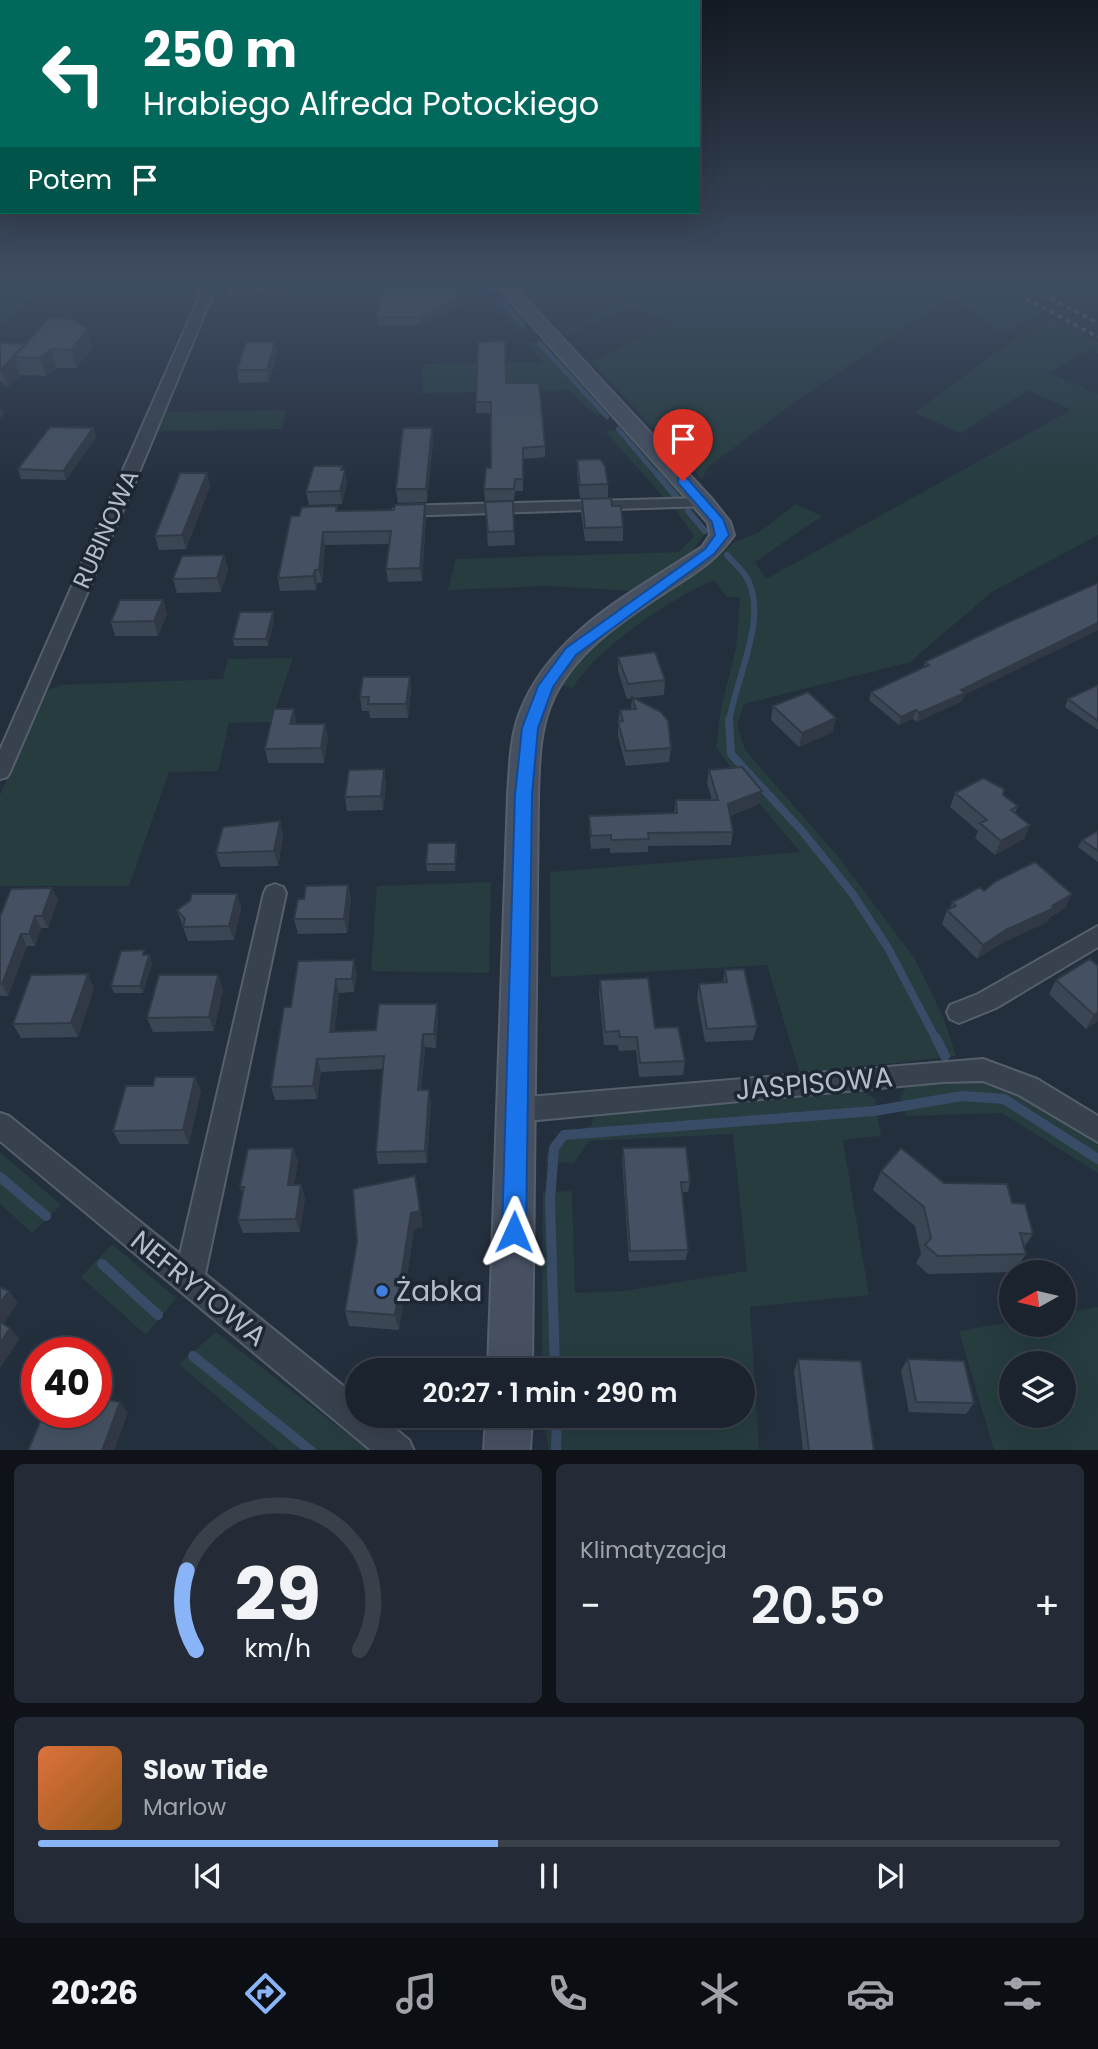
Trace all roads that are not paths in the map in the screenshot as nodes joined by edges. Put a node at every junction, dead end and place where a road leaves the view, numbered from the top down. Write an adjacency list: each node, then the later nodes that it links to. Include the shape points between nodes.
1 (182, 354): 5 (street, RUBINOWA)
2 (567, 354): 3 (street)
3 (703, 503): 4 (street); 9 (street, via 722,528 709,552 582,641 560,663 535,709 523,795)
4 (381, 511)
5 (0, 772)
6 (275, 893): 12 (street)
7 (1098, 935): 8 (street, via 987,1002)
8 (959, 1012)
9 (516, 1110): 11 (street, JASPISOWA, via 983,1070 1028,1087); 13 (street)
10 (0, 1125): 12 (street, NEFRYTOWA)
11 (1098, 1130)
12 (190, 1280): 15 (street, NEFRYTOWA)
13 (510, 1358)
14 (508, 1428): 16 (street)
15 (397, 1450)
16 (507, 1450)

